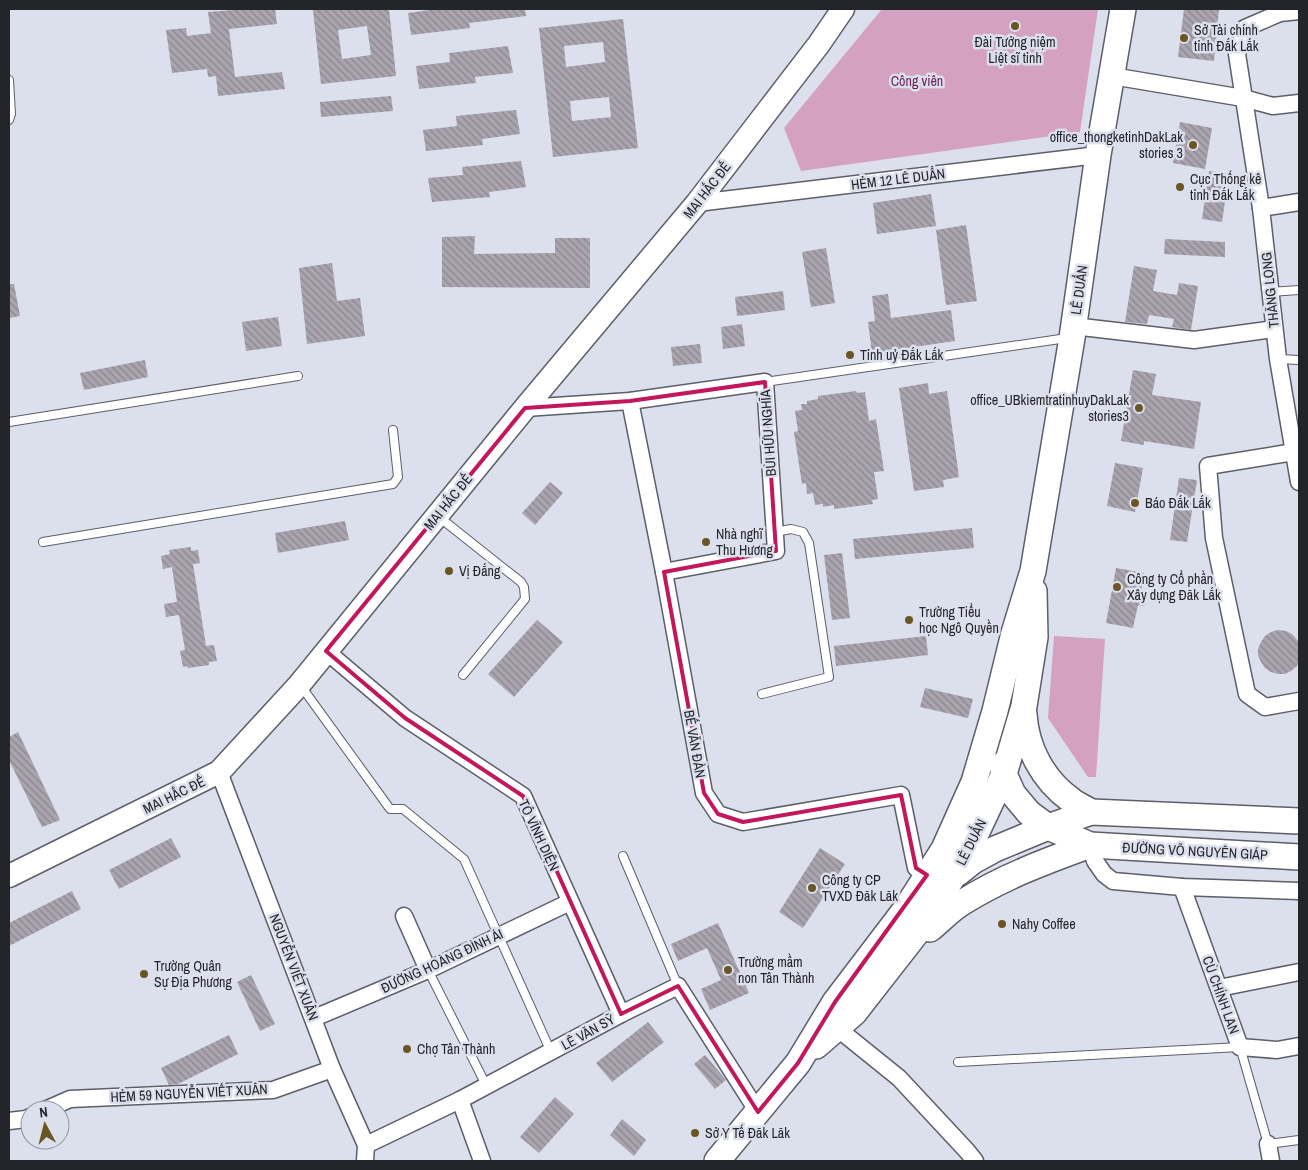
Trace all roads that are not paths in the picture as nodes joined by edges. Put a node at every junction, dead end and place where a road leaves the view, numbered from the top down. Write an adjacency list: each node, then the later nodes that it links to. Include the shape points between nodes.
1 (843, 9): 5 (street, MAI HẮC ĐẾ)
2 (854, 9): 5 (street, MAI HẮC ĐẾ)
3 (1123, 9): 6 (main road, LÊ DUẨN)
4 (1299, 11): 8 (street, THĂNG LONG, via 1280,13 1245,28 1237,54)
5 (819, 44): 13 (street, MAI HẮC ĐẾ)
6 (1112, 76): 8 (street); 11 (main road, LÊ DUẨN)
7 (9, 80): 10 (lane, via 12,114)
8 (1244, 98): 9 (street, via 1273,106); 14 (street, THĂNG LONG)
9 (1299, 102)
10 (9, 120)
11 (1098, 155): 13 (street, HẺM 12 LÊ DUẨN); 18 (main road, LÊ DUẨN)
12 (1299, 202): 14 (street)
13 (697, 203): 24 (street, MAI HẮC ĐẾ)
14 (1262, 208): 16 (street, THĂNG LONG)
15 (1299, 290): 16 (lane)
16 (1270, 292): 17 (street, THĂNG LONG)
17 (1274, 329): 18 (street, via 1194,340); 19 (street, THĂNG LONG)
18 (1072, 332): 22 (lane); 32 (main road, LÊ DUẨN)
19 (1278, 359): 20 (lane); 27 (street, THĂNG LONG)
20 (1299, 360)
21 (298, 376): 25 (lane)
22 (765, 382): 23 (street, BÙI HỮU NGHĨA); 30 (street, BÙI HỮU NGHĨA)
23 (630, 401): 24 (street, BÙI HỮU NGHĨA); 33 (street, BẾ VĂN ĐÀN)
24 (525, 408): 29 (street, MAI HẮC ĐẾ)
25 (9, 422)
26 (393, 430): 31 (lane, via 398,477 393,484)
27 (1294, 452): 28 (street, THĂNG LONG); 38 (street, via 1208,466 1214,538 1247,694 1265,707)
28 (1299, 482)
29 (437, 515): 34 (street, MAI HẮC ĐẾ); 35 (lane, via 521,582 525,592 525,599)
30 (775, 532): 33 (street, BÙI HỮU NGHĨA, via 776,551); 37 (lane, via 791,529 803,532 809,544 829,677)
31 (43, 542)
32 (1033, 571): 39 (main road, LÊ DUẨN, via 1035,637); 40 (main road, LÊ DUẨN)
33 (664, 572): 49 (street, BẾ VĂN ĐÀN, via 704,793 718,814 743,822 901,795 916,868)
34 (326, 652): 36 (street, MAI HẮC ĐẾ); 54 (street, TÔ VĨNH DIỆN, via 404,718 523,796)
35 (463, 675)
36 (299, 685): 41 (street, MAI HẮC ĐẾ); 57 (lane, via 390,809 403,809 464,859)
37 (762, 694)
38 (1299, 701)
39 (1024, 706): 42 (main road, LÊ DUẨN); 43 (main road, via 1025,728 1039,766 1054,786)
40 (995, 711): 42 (main road, via 996,741); 49 (main road, LÊ DUẨN, via 974,782 944,849)
41 (219, 772): 50 (street, MAI HẮC ĐẾ); 64 (street, NGUYỄN VIẾT XUÂN)
42 (1004, 774): 45 (main road, via 1013,794 1028,813); 51 (main road, LÊ DUẨN)
43 (1091, 812): 44 (main road); 45 (main road); 46 (main road)
44 (1299, 821)
45 (1048, 827): 46 (main road); 51 (main road, via 995,849)
46 (1090, 845): 48 (main road, ĐƯỜNG VÕ NGUYÊN GIÁP); 52 (street, via 1095,861 1114,881); 58 (main road, via 993,884 961,903)
47 (623, 856): 61 (lane)
48 (1299, 857)
49 (927, 875): 55 (main road, LÊ DUẨN)
50 (9, 876)
51 (953, 877): 55 (main road); 58 (main road, LÊ DUẨN)
52 (1182, 887): 53 (street); 62 (street, CÙ CHÍNH LAN)
53 (1299, 891)
54 (570, 902): 57 (street, ĐƯỜNG HOÀNG ĐÌNH ÁI); 63 (street, TÔ VĨNH DIỆN)
55 (905, 910): 70 (main road, LÊ DUẨN, via 835,1002)
56 (404, 916): 59 (street)
57 (499, 936): 59 (street, ĐƯỜNG HOÀNG ĐÌNH ÁI); 68 (lane)
58 (902, 952): 65 (main road, LÊ DUẨN, via 854,1013)
59 (428, 970): 64 (street, ĐƯỜNG HOÀNG ĐÌNH ÁI); 72 (lane)
60 (1299, 972): 62 (street)
61 (678, 986): 63 (street, LÊ VĂN SỸ); 75 (street)
62 (1219, 988): 67 (street, CÙ CHÍNH LAN)
63 (621, 1014): 68 (street, LÊ VĂN SỸ)
64 (314, 1018): 71 (street, NGUYỄN VIẾT XUÂN)
65 (837, 1028): 70 (main road, LÊ DUẨN); 82 (street, via 898,1078)
66 (1299, 1046): 67 (street, CÙ CHÍNH LAN, via 1277,1050)
67 (1240, 1047): 69 (lane); 78 (lane)
68 (551, 1052): 72 (street, LÊ VĂN SỸ)
69 (958, 1062)
70 (798, 1063): 75 (main road, LÊ DUẨN)
71 (332, 1069): 73 (street, HẺM 59 NGUYỄN VIẾT XUÂN, via 273,1090); 77 (street, NGUYỄN VIẾT XUÂN)
72 (486, 1085): 74 (street, LÊ VĂN SỸ)
73 (68, 1100)
74 (460, 1100): 77 (street, LÊ VĂN SỸ); 80 (street)
75 (758, 1112): 81 (main road, LÊ DUẨN)
76 (1299, 1140): 78 (lane)
77 (366, 1144): 79 (street, NGUYỄN VIẾT XUÂN)
78 (1268, 1144): 83 (street)
79 (365, 1161)
80 (482, 1161)
81 (717, 1161)
82 (975, 1161)
83 (1270, 1161)

